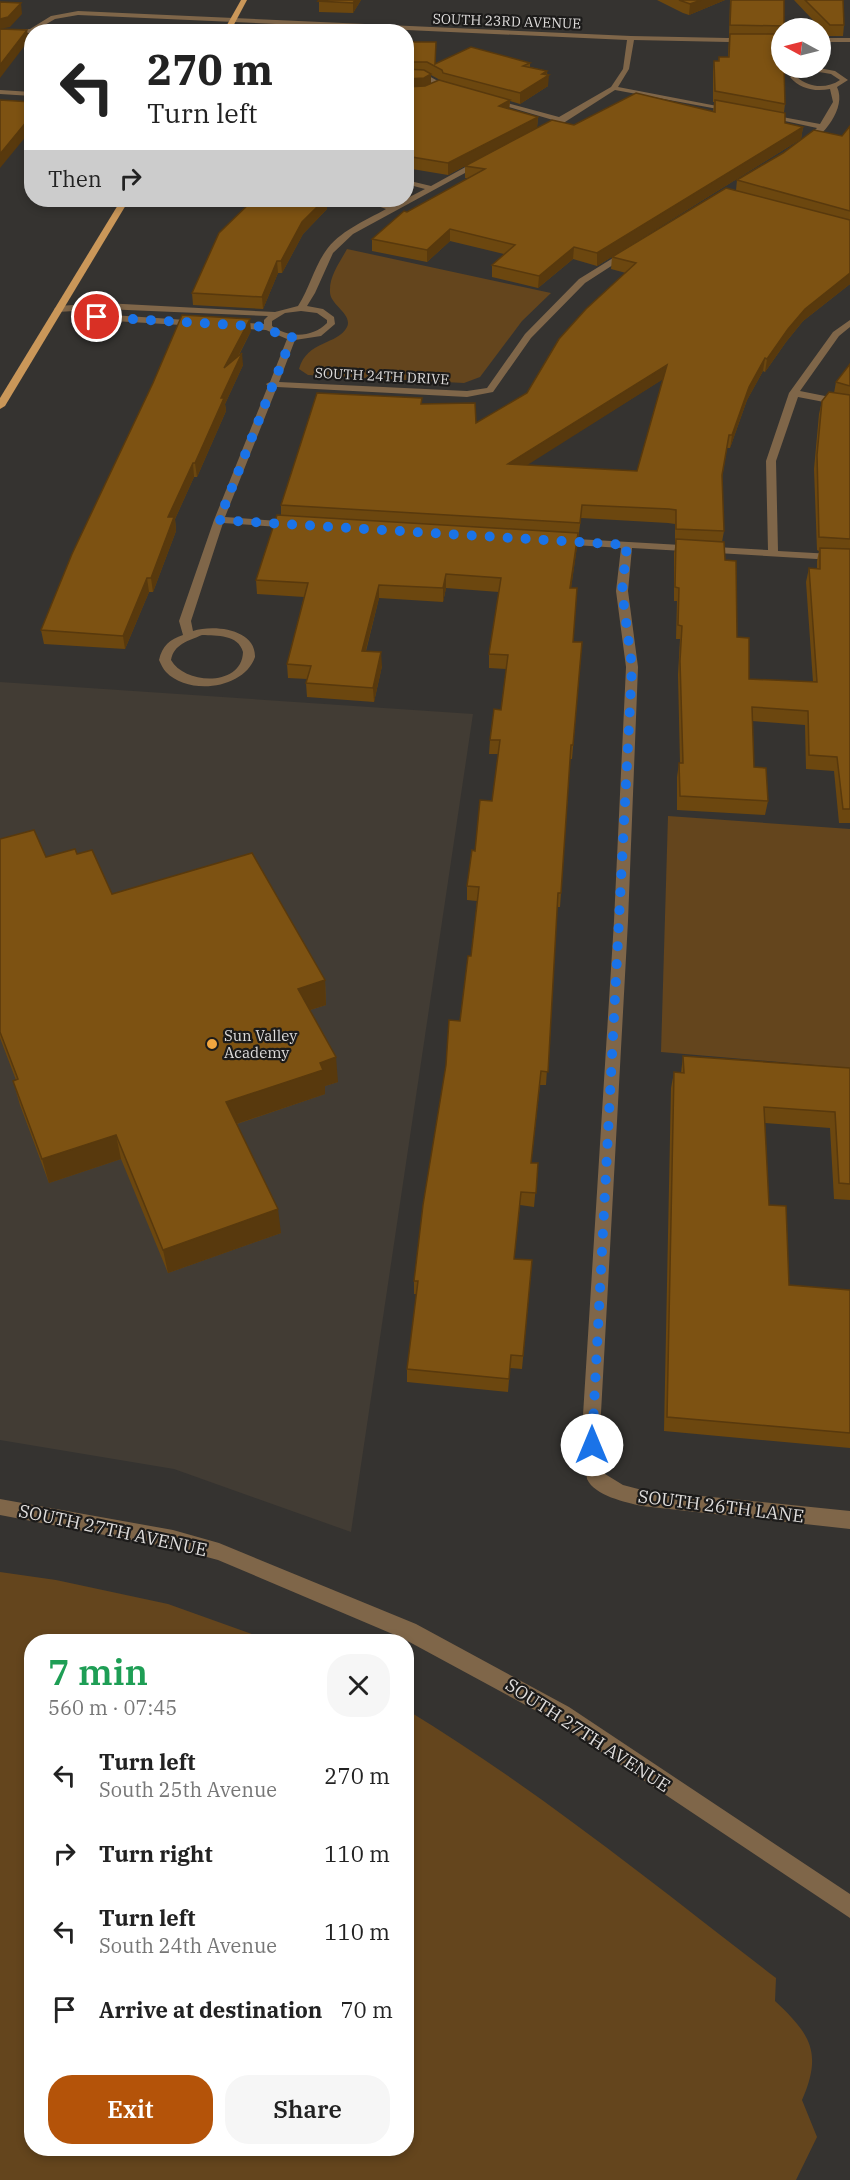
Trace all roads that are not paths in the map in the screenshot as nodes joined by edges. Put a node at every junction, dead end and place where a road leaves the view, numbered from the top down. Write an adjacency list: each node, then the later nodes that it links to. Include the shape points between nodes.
1 (244, 0): 2 (main road)
2 (233, 20): 3 (street, SOUTH 23RD AVENUE, via 72,13); 4 (main road); 5 (street, SOUTH 23RD AVENUE)
3 (42, 24)
4 (231, 24)
5 (321, 24)
6 (414, 28): 9 (street, SOUTH 23RD AVENUE)
7 (24, 31): 8 (street, SOUTH 23RD AVENUE)
8 (0, 32)
9 (631, 38): 10 (street, SOUTH 23RD AVENUE); 15 (street, via 626,69)
10 (771, 40)
11 (831, 40): 12 (street)
12 (850, 40)
13 (414, 77): 17 (street, via 433,79 441,88)
14 (833, 87): 14 (street, via 842,83 842,77 826,71 804,71 792,77 810,87); 23 (street, via 838,99)
15 (614, 88): 20 (street); 22 (street)
16 (0, 92): 18 (street)
17 (414, 93)
18 (24, 94)
19 (485, 99): 22 (street)
20 (741, 112)
21 (753, 114): 23 (street)
22 (562, 120): 24 (street)
23 (822, 127): 25 (street)
24 (532, 135)
25 (794, 151)
26 (491, 156): 28 (street)
27 (414, 184): 28 (street)
28 (430, 188): 29 (street)
29 (414, 197)
30 (121, 207): 36 (main road)
31 (387, 207): 33 (street)
32 (397, 207): 33 (street)
33 (393, 209): 35 (street, via 350,232 329,252)
34 (633, 250): 43 (street, SOUTH 24TH DRIVE, via 582,281 528,336 490,390 468,394)
35 (301, 308): 37 (street); 42 (street, via 320,311 331,319 331,324 312,336)
36 (58, 309): 37 (street, via 104,306); 39 (street, via 97,317); 46 (main road)
37 (274, 315): 41 (street, via 268,320)
38 (850, 323): 44 (street, via 836,334)
39 (210, 324)
40 (222, 324): 41 (street)
41 (268, 327): 42 (street)
42 (292, 337): 43 (street)
43 (271, 384): 47 (street)
44 (794, 393): 45 (street); 51 (street, via 771,461)
45 (850, 404)
46 (0, 406)
47 (219, 520): 48 (street); 53 (street, via 185,621)
48 (301, 525)
49 (546, 540): 50 (street)
50 (627, 545): 51 (street); 55 (street, SOUTH 26TH LANE, via 622,591 632,667 591,1431 596,1479 619,1492 642,1498)
51 (773, 554): 52 (street)
52 (850, 558)
53 (189, 635): 53 (street, via 165,654 168,670 177,676 205,682 220,680 244,669 250,660 246,644 238,638 215,632)
54 (0, 1507): 56 (street, SOUTH 27TH AVENUE, via 173,1539 219,1552 409,1631 562,1714)
55 (850, 1520)
56 (850, 1907)

